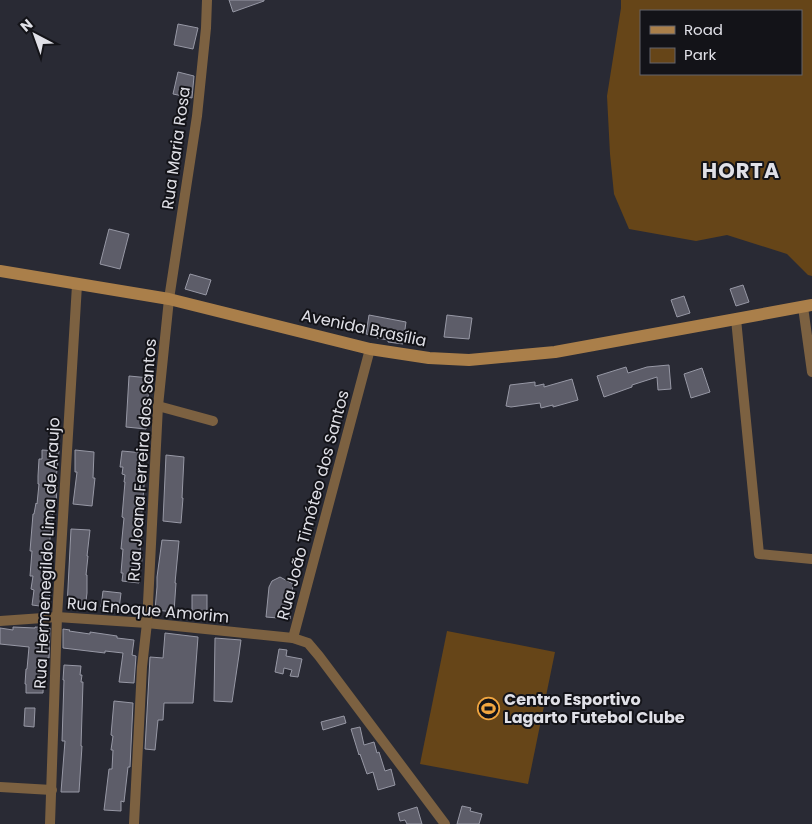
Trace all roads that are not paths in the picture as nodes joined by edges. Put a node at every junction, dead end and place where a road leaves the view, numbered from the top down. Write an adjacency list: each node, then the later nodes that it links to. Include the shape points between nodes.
1 (207, 0): 4 (street, Rua Maria Rosa, via 197,116)
2 (0, 271): 3 (main road, Avenida Brasília)
3 (77, 284): 4 (main road, Avenida Brasília); 12 (street, Rua Hermenegildo Lima de Araujo)
4 (169, 299): 7 (main road, Avenida Brasília); 9 (street, Rua Joana Ferreira dos Santos)
5 (808, 306): 6 (main road, Avenida Brasília); 8 (street)
6 (736, 319): 7 (main road, Avenida Brasília, via 555,352 469,360); 11 (street, via 759,554)
7 (370, 349): 15 (street, Rua João Timóteo dos Santos)
8 (812, 372)
9 (158, 406): 10 (street); 14 (street, Rua Joana Ferreira dos Santos)
10 (213, 421)
11 (812, 559)
12 (57, 618): 13 (street, Rua Enoque Amorim); 14 (street, Rua Enoque Amorim); 17 (street, Rua Hermenegildo Lima de Araujo)
13 (0, 621)
14 (147, 623): 15 (street, Rua Enoque Amorim); 19 (street, Rua Joana Ferreira dos Santos)
15 (293, 638): 20 (street, Rua João Timóteo dos Santos, via 308,643 319,656)
16 (0, 787): 17 (street)
17 (52, 790): 18 (street, Rua Hermenegildo Lima de Araujo)
18 (50, 824)
19 (134, 824)
20 (445, 824)

